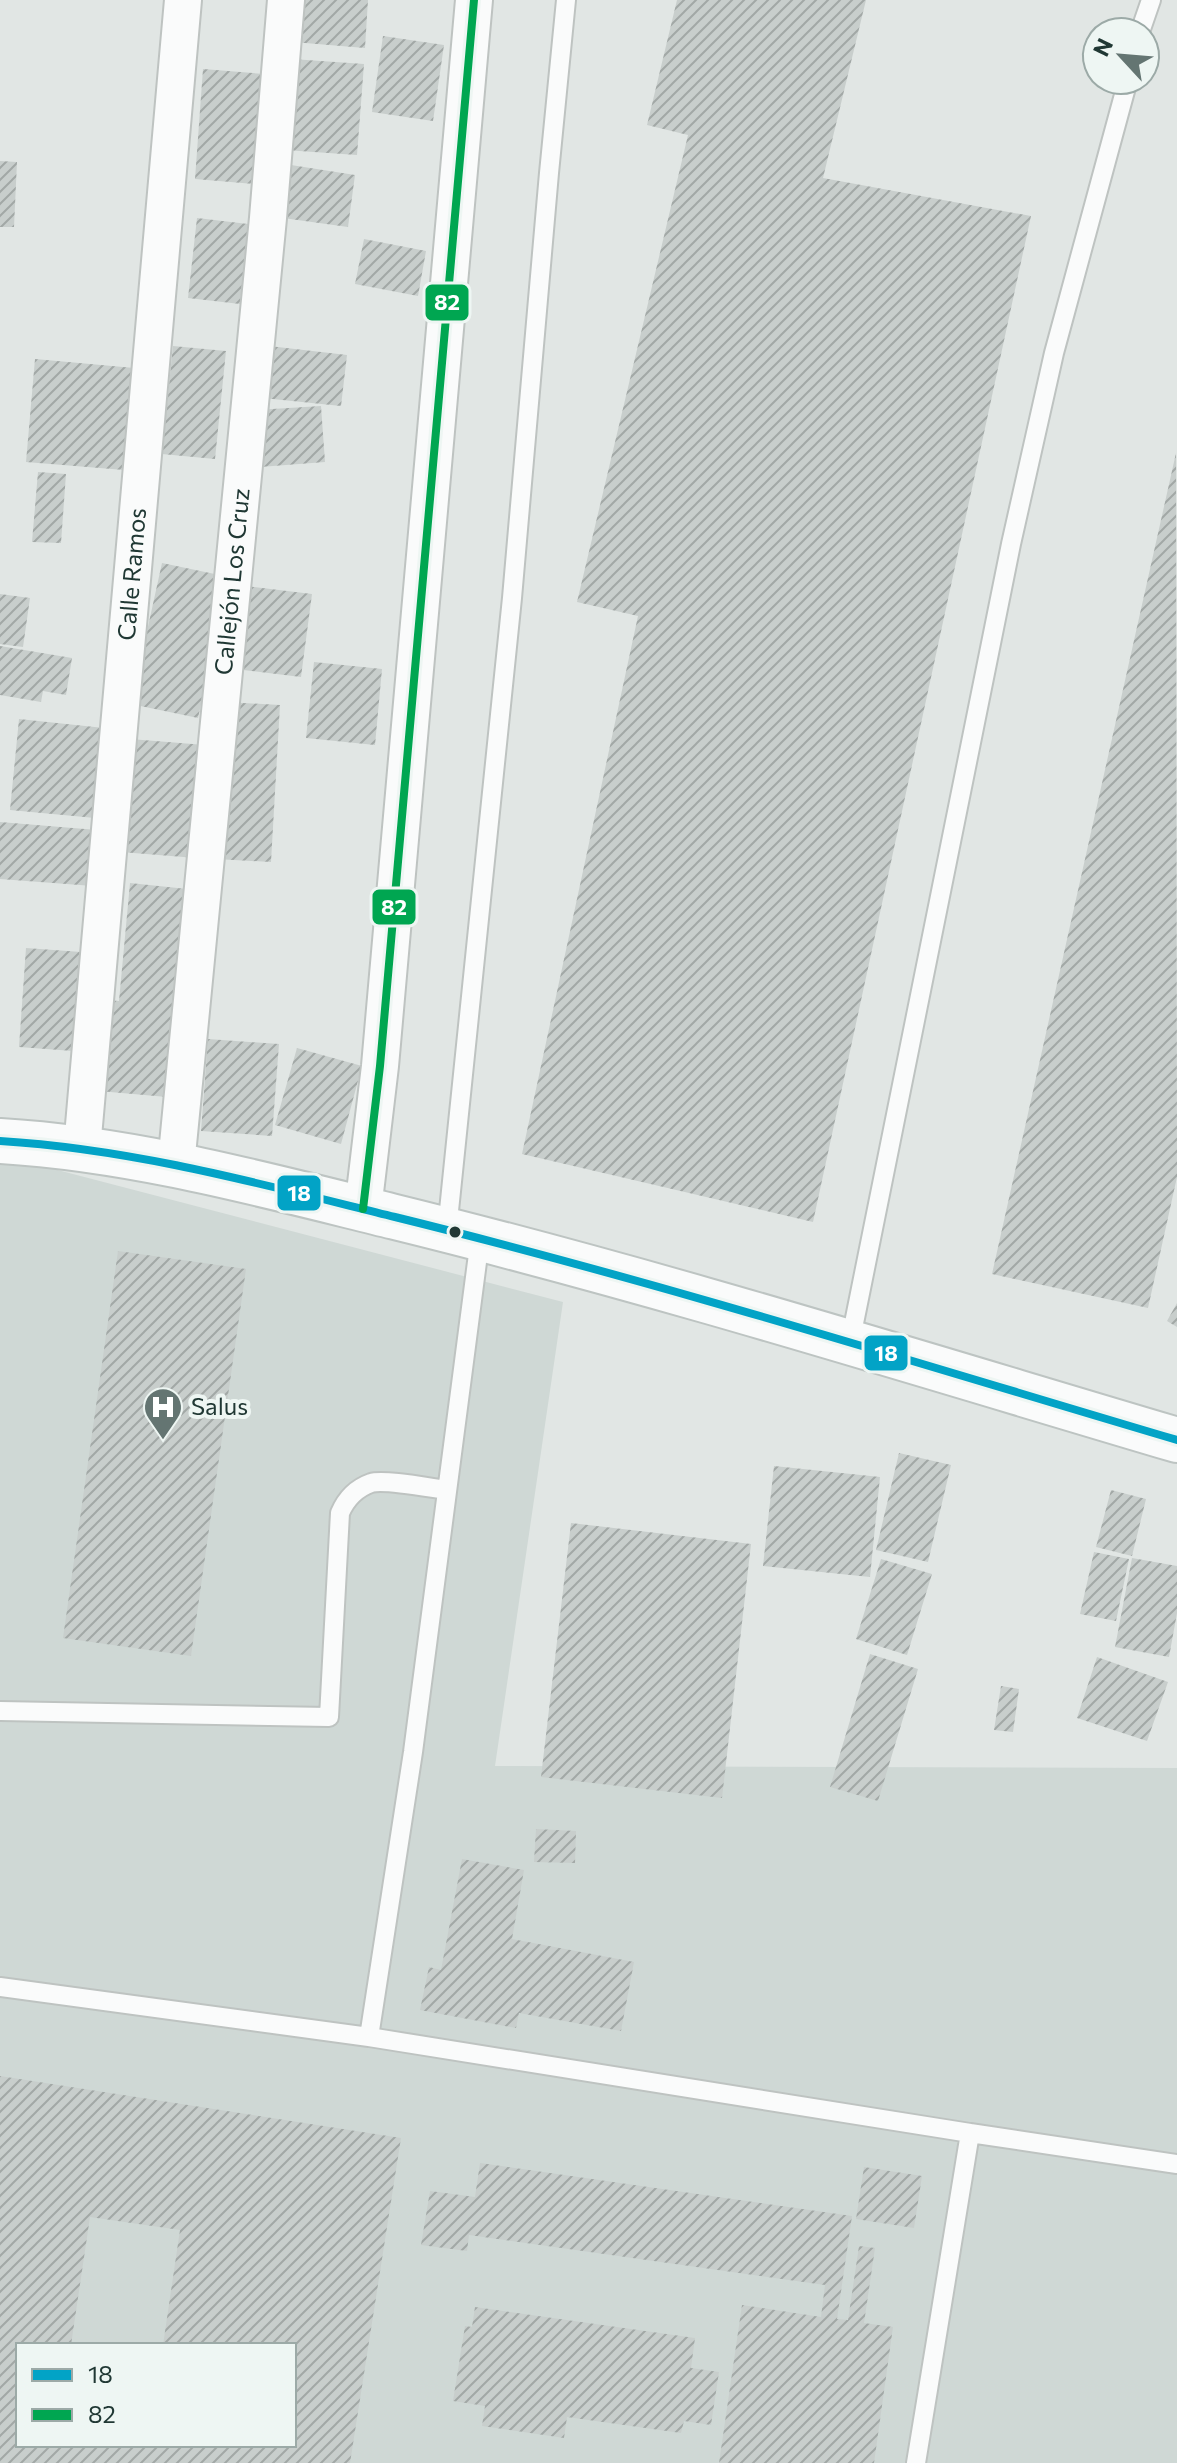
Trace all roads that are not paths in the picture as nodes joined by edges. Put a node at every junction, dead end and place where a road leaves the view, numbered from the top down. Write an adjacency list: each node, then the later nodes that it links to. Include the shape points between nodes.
1 (183, 0): 7 (street, Calle Ramos)
2 (286, 0): 8 (street, Callejón Los Cruz)
3 (474, 0): 9 (street)
4 (566, 0): 10 (lane, via 512,598)
5 (1124, 96): 11 (lane, via 1054,353 1011,544)
6 (0, 1141): 7 (street)
7 (82, 1148): 8 (street)
8 (176, 1165): 9 (street)
9 (363, 1209): 10 (street)
10 (464, 1233): 11 (street); 13 (lane)
11 (850, 1343): 12 (street)
12 (1177, 1440)
13 (447, 1490): 14 (lane, via 374,1482 345,1502 340,1513 329,1717); 16 (lane)
14 (0, 1711)
15 (0, 1987): 16 (lane)
16 (369, 2037): 17 (lane)
17 (970, 2133): 18 (lane); 19 (lane)
18 (1177, 2164)
19 (916, 2463)

